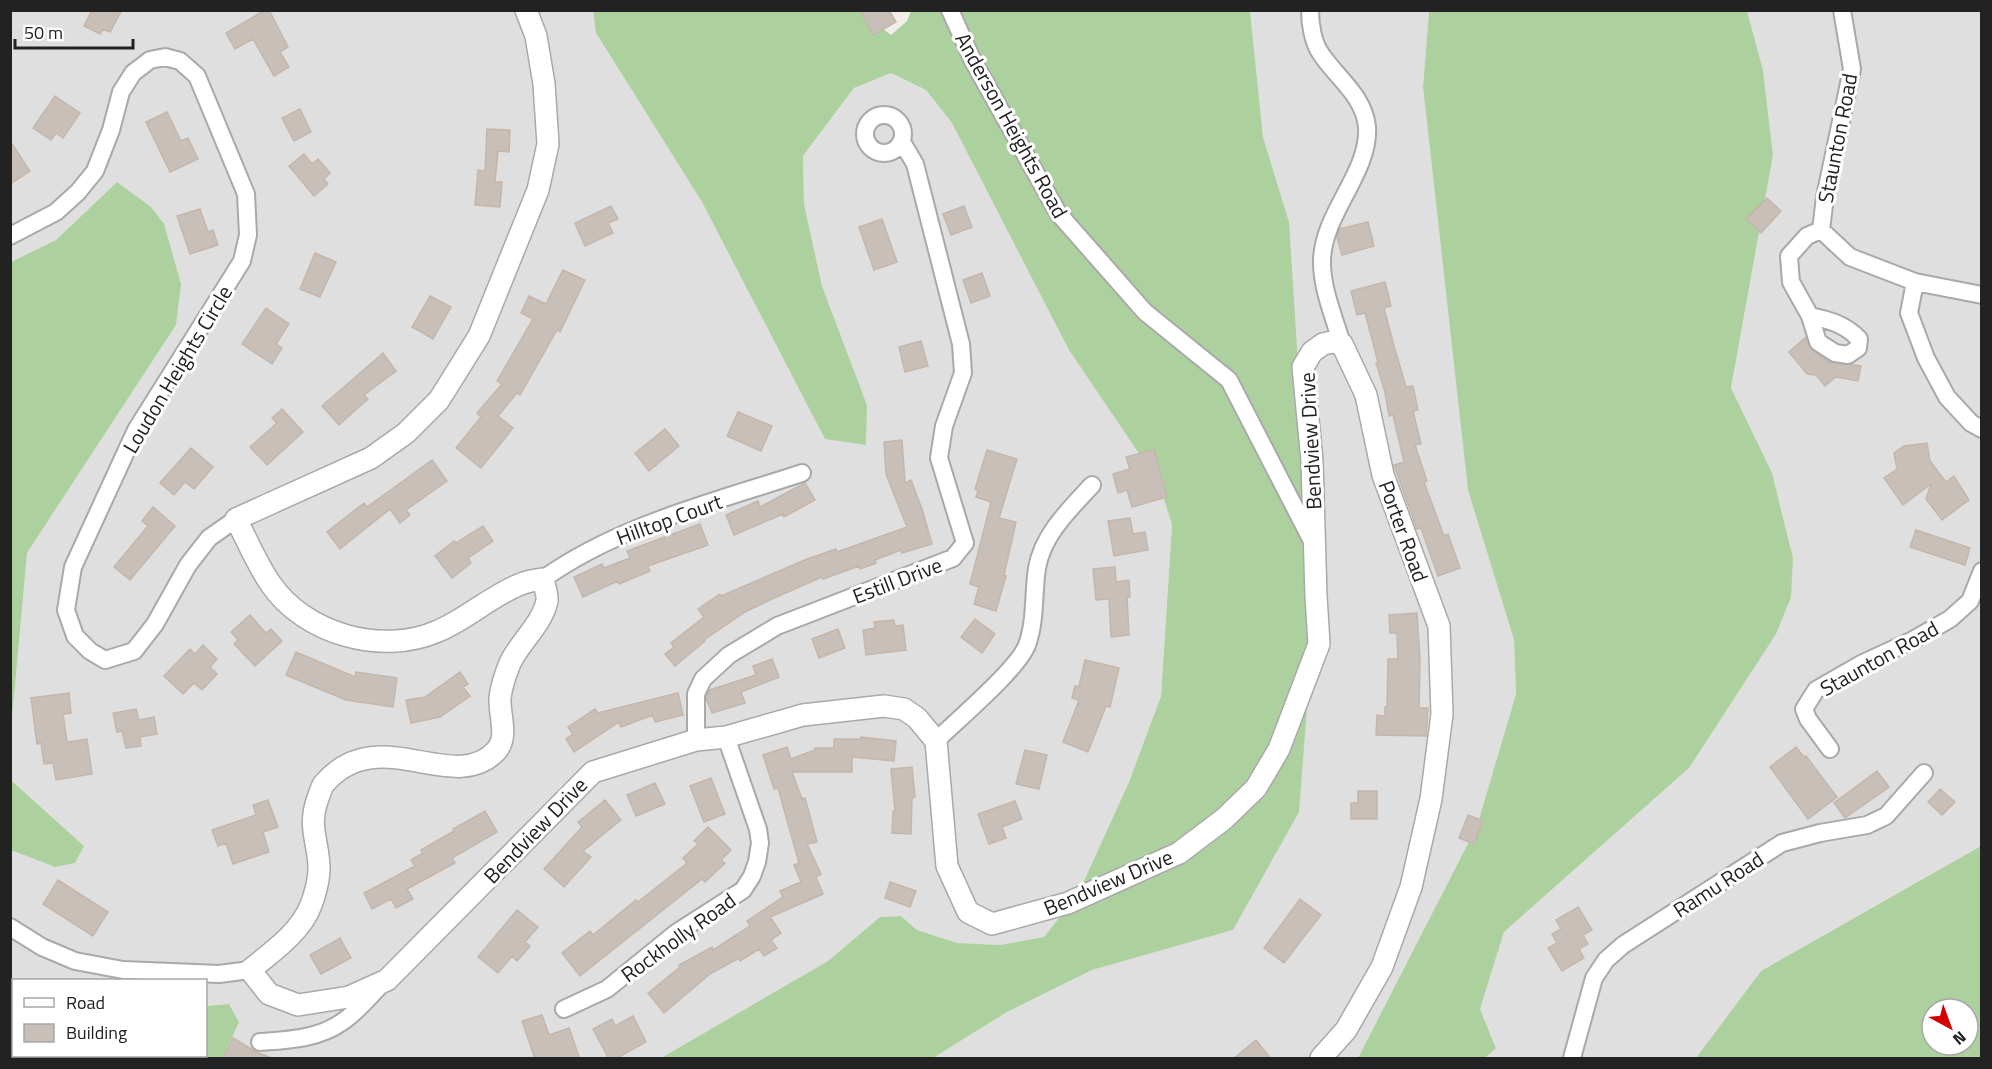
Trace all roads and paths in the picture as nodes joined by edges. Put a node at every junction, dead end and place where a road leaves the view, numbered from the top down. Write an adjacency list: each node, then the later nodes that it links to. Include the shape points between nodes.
1 (526, 10): 15 (street, Loudon Heights Circle, via 536,36 544,84 548,144 538,190 479,336 439,400 406,433 371,458)
2 (950, 10): 16 (street, Anderson Heights Road, via 972,59 1058,213 1145,312 1229,380)
3 (1310, 10): 11 (street, Porter Road, via 1319,53 1356,96 1366,122 1368,143 1330,223 1322,259 1325,285)
4 (1842, 10): 6 (street, Staunton Road, via 1852,69)
5 (902, 142): 20 (street, Estill Drive, via 915,164 962,344 963,374 944,426 939,458 965,543 953,558 777,626 729,655 703,679 696,694)
6 (1821, 230): 8 (street, Staunton Road, via 1850,257); 10 (street, Staunton Road, via 1807,236 1789,256 1791,282)
7 (10, 236): 15 (street, Loudon Heights Circle, via 56,212 95,171 121,92 133,73 150,60 165,57 180,61 198,76 246,194 248,235 242,261 136,430 73,567 66,610 75,636 105,660 134,651 209,538)
8 (1915, 282): 9 (street, Staunton Road); 12 (street, via 1909,313 1926,358 1947,397)
9 (1982, 295)
10 (1810, 316)
11 (1342, 344): 16 (street, Bendview Drive, via 1323,344 1303,366); 29 (street, Porter Road, via 1366,395 1383,475 1439,626 1442,714 1431,799 1411,887 1382,968 1346,1030)
12 (1982, 429)
13 (802, 473): 18 (street, Hilltop Court, via 630,531 571,559)
14 (1092, 485): 21 (street, via 1047,539 1037,567 1026,647)
15 (236, 519): 18 (street, via 271,584 288,604 309,621 336,633 372,640 407,640 437,632 520,584)
16 (1315, 547): 21 (street, Bendview Drive, via 1319,644 1279,749 1256,788 1224,819 1179,853 1068,903 992,924 968,912 947,866)
17 (1982, 571): 22 (street, Staunton Road, via 1970,601 1950,619 1816,690 1804,709)
18 (543, 579): 25 (street, via 547,600 510,664 500,698 503,733 497,750 468,766 447,767 391,757 364,758 336,773 322,787 312,813 319,870 311,906 293,933)
19 (726, 737): 20 (street, Bendview Drive); 21 (street, Bendview Drive, via 803,716 884,706 904,709); 27 (street, Rockholly Road, via 758,829 760,843 752,876 743,890 676,933 607,989)
20 (696, 740): 26 (street, Bendview Drive, via 593,772)
21 (936, 741)
22 (1830, 748)
23 (1924, 773): 30 (street, Ramu Road, via 1886,816 1867,825 1782,843 1623,945 1594,978)
24 (10, 927): 25 (street, via 75,962 123,970 219,974)
25 (250, 970): 26 (street, Bendview Drive, via 269,994 298,1005 349,997)
26 (387, 980): 28 (street, via 342,1023 326,1031 297,1040)
27 (564, 1009)
28 (260, 1042)
29 (1321, 1059)
30 (1572, 1059)

